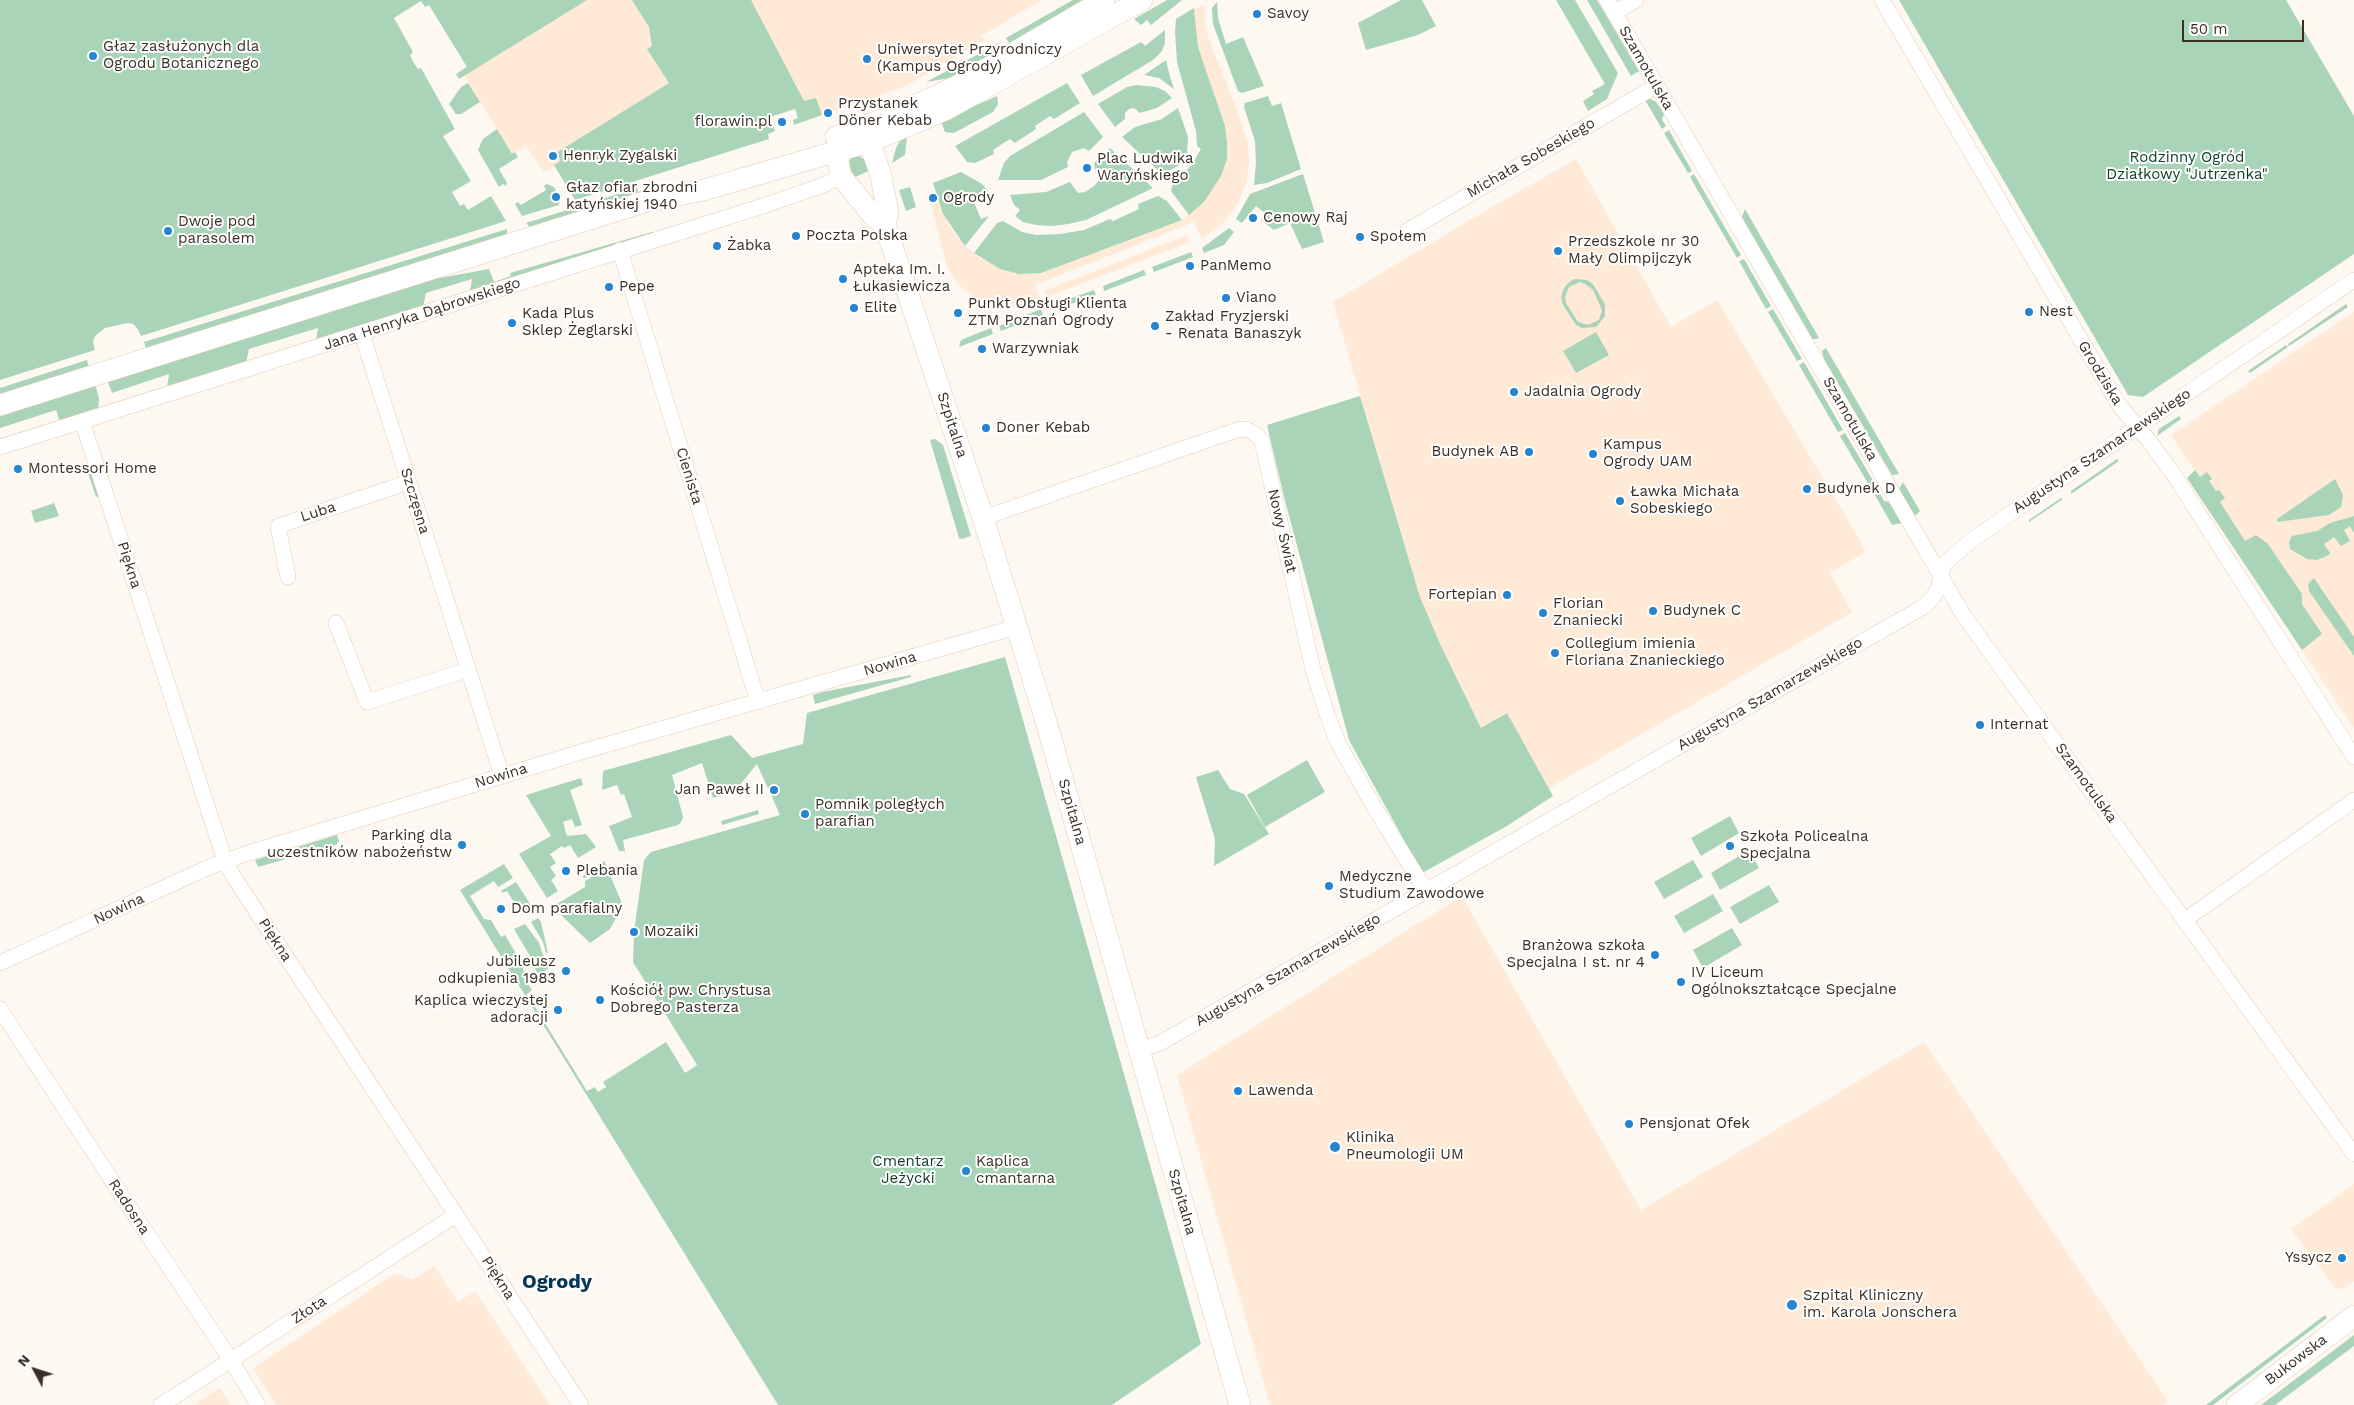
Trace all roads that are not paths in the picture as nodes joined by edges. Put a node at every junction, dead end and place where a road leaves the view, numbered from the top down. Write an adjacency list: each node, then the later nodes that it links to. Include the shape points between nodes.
1 (1104, 0): 7 (street, via 959,85)
2 (1142, 0): 8 (street, via 947,109)
3 (1636, 0): 5 (street)
4 (1882, 0): 19 (street, Grodziska, via 2119,405)
5 (1611, 6): 6 (street, Szamotulska)
6 (1656, 86): 13 (street, Michała Sobeskiego); 23 (street, Szamotulska)
7 (849, 133): 8 (street); 9 (street); 11 (street, via 700,180)
8 (869, 142): 9 (street); 12 (street, Szpitalna, via 880,172 888,212)
9 (836, 152): 10 (street, Szpitalna); 11 (street, via 704,190)
10 (841, 176): 12 (street, Szpitalna, via 874,217); 14 (street, Jana Henryka Dąbrowskiego, via 766,205)
11 (654, 199): 17 (street)
12 (885, 225): 22 (street, Szpitalna)
13 (1407, 231)
14 (620, 250): 16 (street, Jana Henryka Dąbrowskiego); 28 (street, Cienista)
15 (2354, 280): 19 (street, Augustyna Szamarzewskiego)
16 (362, 334): 18 (street, Jana Henryka Dąbrowskiego); 21 (street, Szczęsna)
17 (0, 405)
18 (82, 421): 20 (street, Jana Henryka Dąbrowskiego); 32 (street, Piękna)
19 (2138, 427): 23 (street, Augustyna Szamarzewskiego, via 1973,539 1944,564); 29 (street, Grodziska, via 2174,475)
20 (0, 447)
21 (409, 482): 24 (street, Luba, via 278,526); 27 (street, Szczęsna)
22 (983, 518): 26 (street, Szpitalna); 33 (street, Nowy Świat, via 1238,430 1246,429 1257,435 1262,441 1313,670 1326,714 1338,743)
23 (1940, 575): 33 (street, Augustyna Szamarzewskiego, via 1938,589 1922,606); 34 (street, Szamotulska, via 1983,643)
24 (288, 577)
25 (336, 623): 27 (street, via 367,702)
26 (1016, 628): 28 (street, Nowina); 37 (street, Szpitalna, via 1048,728)
27 (467, 670): 30 (street, Szczęsna)
28 (758, 702): 30 (street, Nowina)
29 (2354, 757)
30 (502, 776): 32 (street, Nowina)
31 (2354, 800): 34 (street)
32 (225, 861): 35 (street, Nowina); 39 (street, Piękna)
33 (1426, 891): 37 (street, Augustyna Szamarzewskiego, via 1160,1043)
34 (2185, 920): 38 (street, Szamotulska)
35 (0, 963)
36 (0, 1009): 41 (street, Radosna)
37 (1140, 1050): 45 (street, Szpitalna)
38 (2354, 1154)
39 (456, 1215): 41 (street, Złota); 44 (street, Piękna)
40 (2354, 1316): 46 (street, Bukowska)
41 (231, 1360): 42 (street, Złota); 43 (street, Radosna)
42 (161, 1405)
43 (258, 1405)
44 (581, 1405)
45 (1240, 1405)
46 (2237, 1405)

